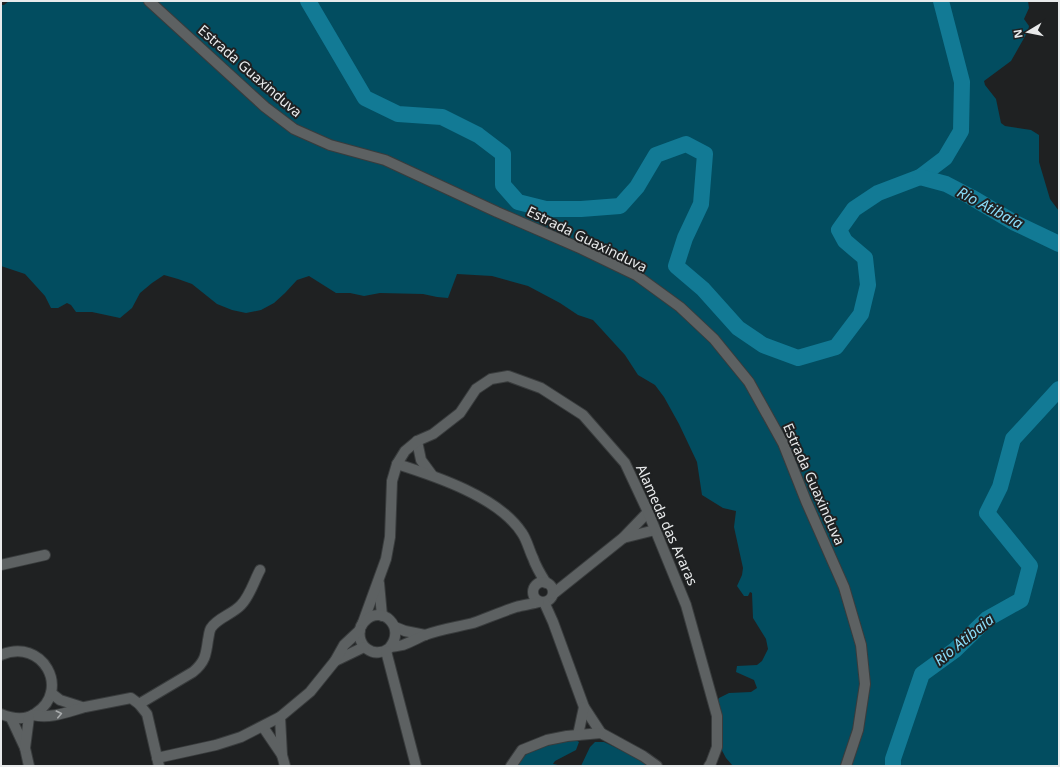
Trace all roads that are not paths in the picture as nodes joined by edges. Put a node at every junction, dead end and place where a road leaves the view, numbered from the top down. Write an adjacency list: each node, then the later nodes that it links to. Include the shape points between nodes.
1 (149, 1): 41 (street, Estrada Guaxinduva, via 265,107 294,129 330,145 385,160 582,248 636,275 680,307 714,338 749,382 783,443 844,587 861,645 865,684 858,730)
2 (417, 441): 3 (street, Alameda das Araras, via 405,451); 4 (street, via 421,460); 5 (street, Alameda das Araras, via 433,434 460,413 476,389 491,379 508,376 541,388 584,415 624,463)
3 (397, 464): 4 (street); 11 (street, Alameda das Araras, via 392,481 390,537)
4 (432, 475): 12 (street, via 484,500 506,515 522,533)
5 (648, 512): 6 (street, Alameda das Araras); 7 (street)
6 (656, 530): 7 (street); 40 (street, Alameda das Araras, via 686,605 717,716 717,747)
7 (623, 538): 12 (street, via 572,577)
8 (44, 555): 9 (street)
9 (1, 565)
10 (260, 570): 22 (street, via 246,600 211,628 206,656 201,666)
11 (378, 581): 13 (street); 14 (street, Alameda das Araras)
12 (544, 592): 16 (street, via 516,607 473,623); 23 (street)
13 (382, 616): 14 (street, via 371,617); 15 (street, via 388,618)
14 (361, 627): 17 (street, via 361,642); 20 (street, via 344,645)
15 (395, 628): 16 (street); 18 (street, via 396,638)
16 (425, 635): 18 (street)
17 (364, 646): 18 (street, via 374,652); 20 (street)
18 (388, 649): 37 (street)
19 (1, 655): 21 (street, via 19,651 38,657 50,674)
20 (335, 661): 27 (street, via 310,692)
21 (51, 693): 24 (street, via 60,700); 26 (street, via 41,710)
22 (139, 704): 24 (street, via 130,698); 34 (street, via 147,714)
23 (584, 707): 30 (street); 31 (street)
24 (84, 708): 26 (street, one-way to 24, via 52,716)
25 (1, 714): 28 (street)
26 (31, 716): 28 (street); 32 (street)
27 (280, 717): 29 (street); 33 (street)
28 (11, 718): 32 (street)
29 (263, 726): 33 (street); 34 (street, via 241,737)
30 (601, 733): 31 (street); 39 (street)
31 (578, 735): 38 (street, via 548,740 522,750)
32 (25, 748): 35 (street)
33 (282, 755): 36 (street)
34 (158, 762)
35 (29, 766)
36 (285, 766)
37 (416, 766)
38 (511, 766)
39 (657, 766)
40 (709, 766)
41 (846, 766)

